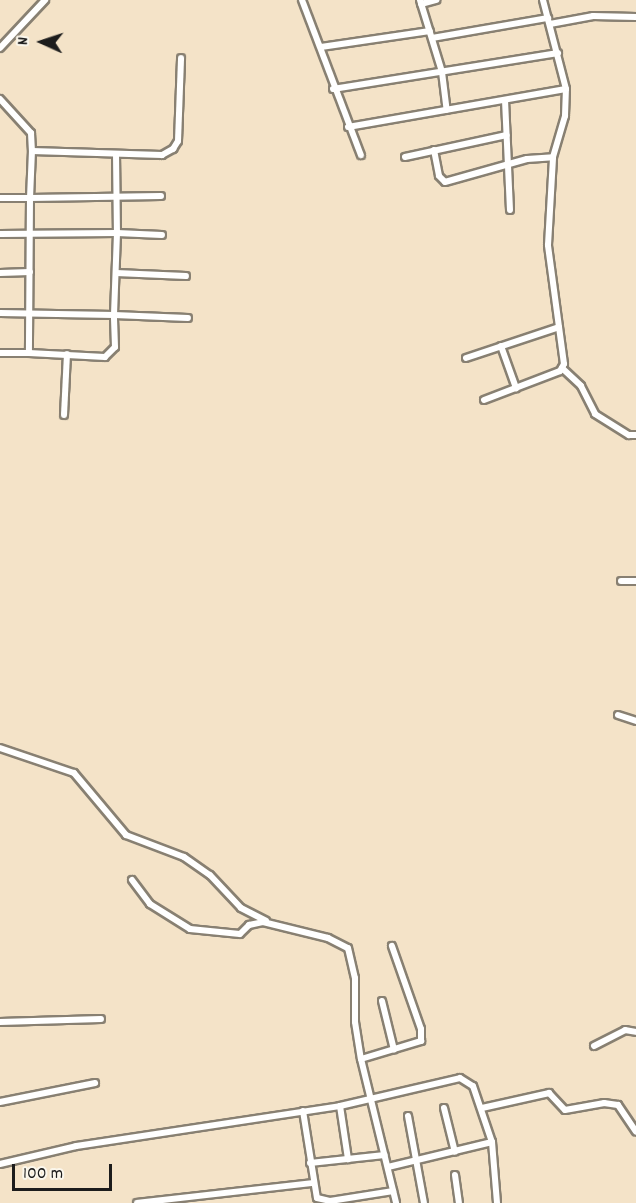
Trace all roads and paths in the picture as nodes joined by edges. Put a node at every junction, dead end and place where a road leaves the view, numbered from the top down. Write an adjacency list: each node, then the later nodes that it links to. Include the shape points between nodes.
1 (45, 0): 11 (street)
2 (302, 0): 10 (street)
3 (436, 0): 5 (street)
4 (543, 0): 7 (street)
5 (421, 2): 8 (street)
6 (636, 16): 7 (street)
7 (549, 21): 9 (street); 12 (street)
8 (430, 31): 9 (street); 10 (street)
9 (432, 38): 14 (street)
10 (321, 47): 15 (street)
11 (0, 48)
12 (558, 53): 14 (street); 16 (street)
13 (181, 58): 24 (street, via 178,141 173,149 162,154)
14 (442, 72): 15 (street); 19 (street)
15 (333, 89): 20 (street)
16 (566, 89): 18 (street); 27 (street, via 565,116)
17 (0, 99): 23 (street, via 30,133)
18 (505, 100): 19 (street); 21 (street)
19 (447, 110): 20 (street)
20 (348, 127): 25 (street)
21 (507, 135): 22 (street); 28 (street)
22 (434, 150): 26 (street); 28 (street, via 439,176 445,182)
23 (32, 151): 24 (street); 32 (street)
24 (116, 154): 29 (street)
25 (361, 155)
26 (405, 157)
27 (553, 157): 28 (street, via 527,159); 46 (street, via 548,245)
28 (508, 166): 33 (street)
29 (117, 196): 30 (street); 32 (street); 34 (street)
30 (161, 196)
31 (0, 198): 32 (street)
32 (30, 198): 36 (street)
33 (510, 210)
34 (117, 233): 36 (street); 37 (street); 40 (street)
35 (0, 234): 36 (street)
36 (30, 234): 38 (street)
37 (162, 235)
38 (30, 272): 39 (street); 43 (street)
39 (0, 273)
40 (116, 273): 41 (street); 44 (street)
41 (186, 276)
42 (0, 313): 43 (street)
43 (29, 313): 44 (street); 49 (street)
44 (114, 315): 45 (street); 50 (street, via 112,354)
45 (188, 318)
46 (559, 327): 47 (street); 52 (street)
47 (501, 346): 51 (street); 53 (street)
48 (0, 353): 49 (street)
49 (29, 353): 50 (street)
50 (67, 354): 55 (street)
51 (466, 358)
52 (562, 368): 53 (street); 56 (street, via 580,386 595,414 629,435)
53 (516, 388): 54 (street)
54 (484, 400)
55 (64, 415)
56 (636, 435)
57 (636, 580): 58 (street)
58 (621, 582)
59 (618, 715): 60 (street)
60 (636, 721)
61 (0, 748): 63 (street, via 74,773 126,836 184,857 210,875 241,908)
62 (132, 880): 63 (street, via 150,904 190,928 240,934 254,923)
63 (271, 924): 71 (street, via 328,938 348,948 355,978 355,1022)
64 (392, 946): 70 (street, via 422,1033 419,1044)
65 (382, 1001): 70 (street)
66 (101, 1019): 67 (street)
67 (0, 1022)
68 (636, 1031): 69 (street, via 625,1030)
69 (594, 1046)
70 (394, 1050): 71 (street)
71 (362, 1059): 73 (street)
72 (95, 1083): 74 (street)
73 (371, 1099): 75 (street); 77 (street, via 460,1078 470,1083); 83 (street)
74 (0, 1102)
75 (340, 1106): 78 (street); 84 (street)
76 (444, 1108): 82 (street)
77 (482, 1108): 80 (street, via 549,1093 565,1110 604,1103 618,1105); 81 (street)
78 (303, 1111): 86 (street); 87 (street, via 76,1146)
79 (408, 1116): 85 (street)
80 (636, 1132)
81 (492, 1142): 82 (street); 96 (street)
82 (455, 1152): 85 (street)
83 (385, 1155): 84 (street); 88 (street)
84 (348, 1159): 86 (street)
85 (418, 1159): 88 (street); 94 (street)
86 (310, 1163): 90 (street)
87 (0, 1164)
88 (388, 1167): 91 (street)
89 (455, 1175): 95 (street)
90 (313, 1183): 91 (street, via 316,1198 324,1201); 92 (street)
91 (393, 1191): 93 (street)
92 (137, 1203)
93 (396, 1203)
94 (424, 1203)
95 (459, 1203)
96 (497, 1203)

